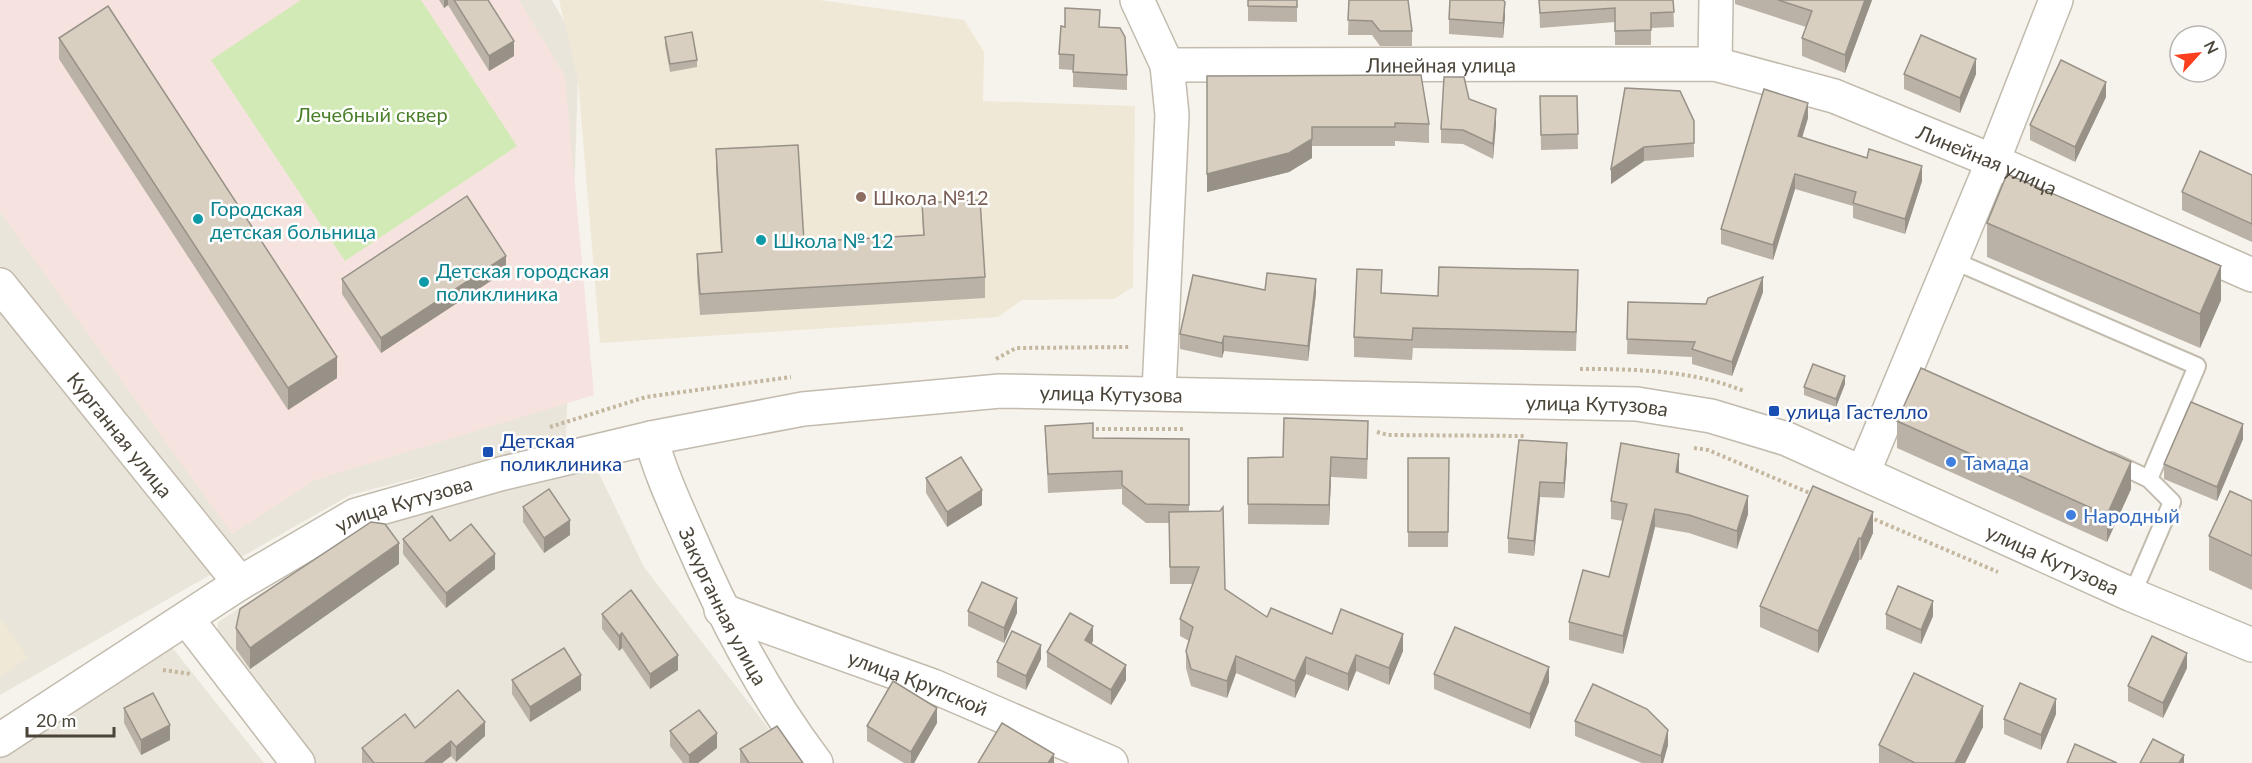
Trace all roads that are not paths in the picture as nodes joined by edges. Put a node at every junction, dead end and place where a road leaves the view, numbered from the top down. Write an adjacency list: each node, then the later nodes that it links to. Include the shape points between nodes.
1 (1137, 0): 5 (street)
2 (1716, 0): 4 (street)
3 (2056, 0): 6 (street)
4 (1715, 64): 5 (street, Линейная улица); 6 (street, Линейная улица, via 1834,96)
5 (1167, 65): 10 (street, via 1172,116)
6 (1993, 161): 7 (street); 8 (street, Линейная улица)
7 (1952, 260): 13 (street, via 1913,368); 14 (lane, via 2197,366)
8 (2252, 275)
9 (0, 285): 15 (street, Курганная улица)
10 (1159, 393): 11 (street, улица Кутузова, via 1000,391 803,409); 13 (street, улица Кутузова, via 1637,404 1711,416 1787,439)
11 (651, 438): 15 (street, улица Кутузова, via 500,474 356,515); 17 (street, Закурганная улица, via 659,468)
12 (2098, 455): 14 (lane)
13 (1863, 473): 16 (street, улица Кутузова)
14 (2149, 479): 16 (lane, via 2172,502)
15 (240, 583): 18 (street, улица Кутузова)
16 (2132, 595): 19 (street, улица Кутузова)
17 (721, 610): 22 (street, Закурганная улица, via 781,717); 23 (street, улица Крупской, via 933,687)
18 (187, 619): 20 (street, улица Кутузова); 21 (street)
19 (2252, 645)
20 (0, 740)
21 (298, 763)
22 (816, 763)
23 (1111, 763)

